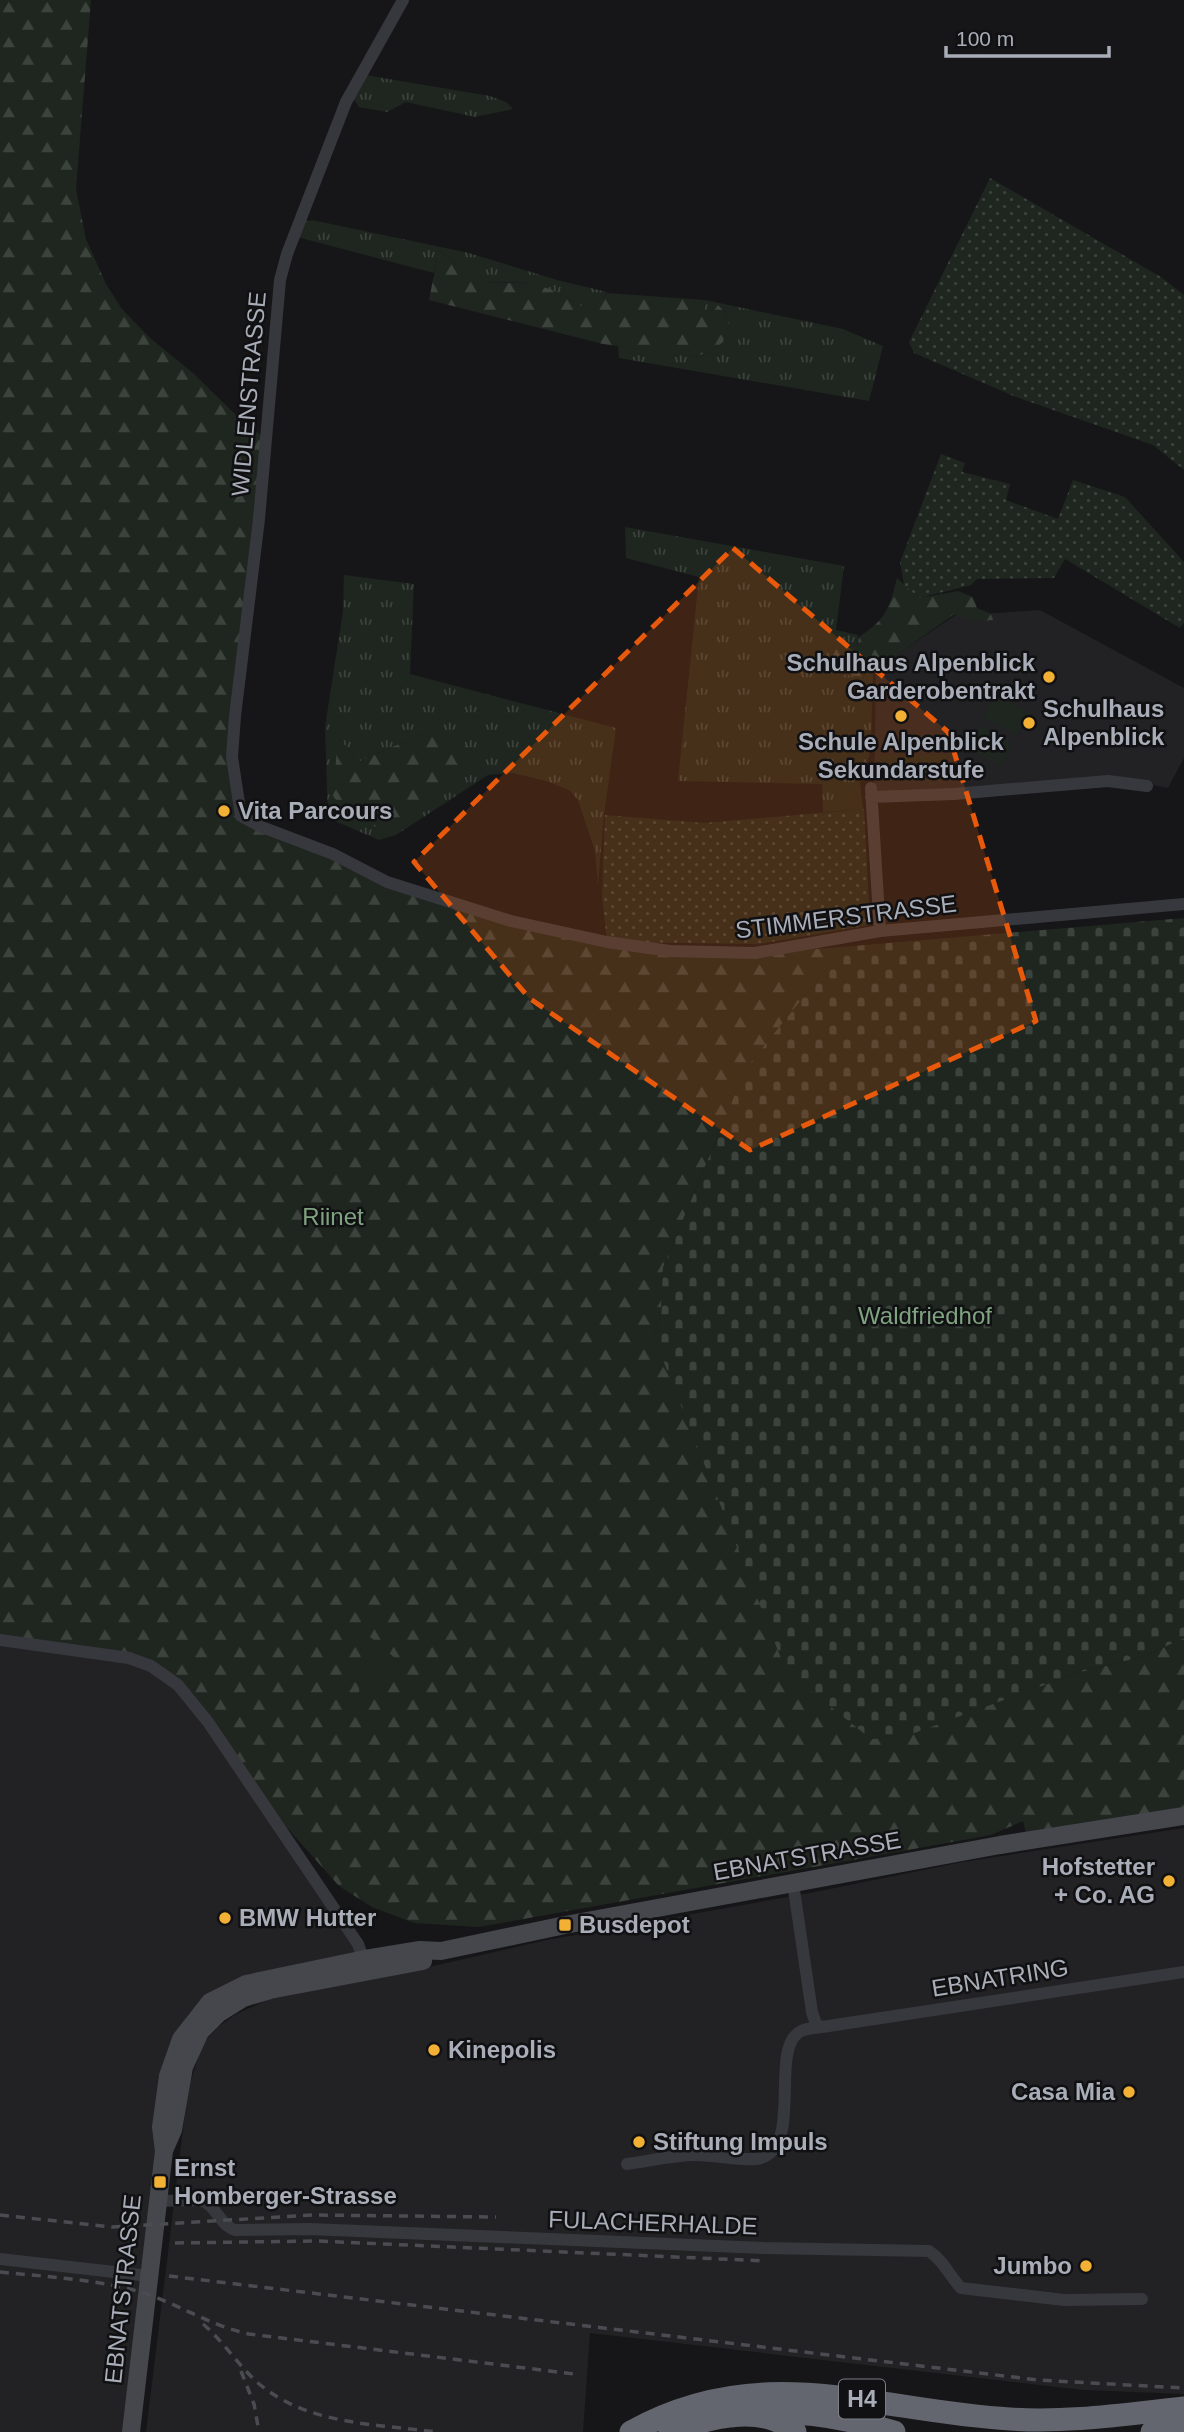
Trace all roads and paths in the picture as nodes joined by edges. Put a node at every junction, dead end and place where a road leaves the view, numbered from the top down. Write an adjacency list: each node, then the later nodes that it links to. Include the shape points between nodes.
1 (403, 0): 3 (street, WIDLENSTRASSE, via 346,102 280,280 259,519 234,716 232,757)
2 (1147, 786): 5 (street, via 1108,781 954,794 871,792)
3 (241, 816): 5 (street, STIMMERSTRASSE, via 387,882 510,921 607,942 670,951 755,953)
4 (1184, 904): 5 (street, STIMMERSTRASSE)
5 (880, 931)
6 (0, 1640): 9 (street, via 130,1658 178,1685 208,1722 358,1944)
7 (1184, 1816): 8 (street, EBNATSTRASSE)
8 (793, 1883): 9 (street, EBNATSTRASSE, via 441,1951 419,1950); 11 (street, via 812,2012)
9 (365, 1966): 13 (street, EBNATSTRASSE, via 267,1977 210,2002 181,2039 168,2076)
10 (1184, 1972): 11 (street, EBNATRING)
11 (822, 2027): 12 (street, EBNATRING, via 801,2031 792,2040 785,2103 773,2150 760,2159 694,2155)
12 (627, 2164)
13 (157, 2201): 15 (street, EBNATSTRASSE); 16 (street, FULACHERHALDE, via 206,2202 235,2230 929,2251 940,2258 961,2288 1064,2300)
14 (0, 2259): 15 (street)
15 (149, 2276): 21 (street, EBNATSTRASSE)
16 (1142, 2299)
17 (1184, 2408): 22 (highway, H4, via 1077,2420 1027,2420 818,2394 765,2393 704,2402)
18 (1184, 2414): 26 (highway)
19 (732, 2416): 23 (highway, H4); 24 (highway, H4, via 770,2418); 25 (highway, H4, via 804,2412)
20 (1184, 2427): 27 (highway)
21 (131, 2432)
22 (631, 2432)
23 (670, 2432)
24 (795, 2432)
25 (894, 2432)
26 (1084, 2432)
27 (1152, 2432)

